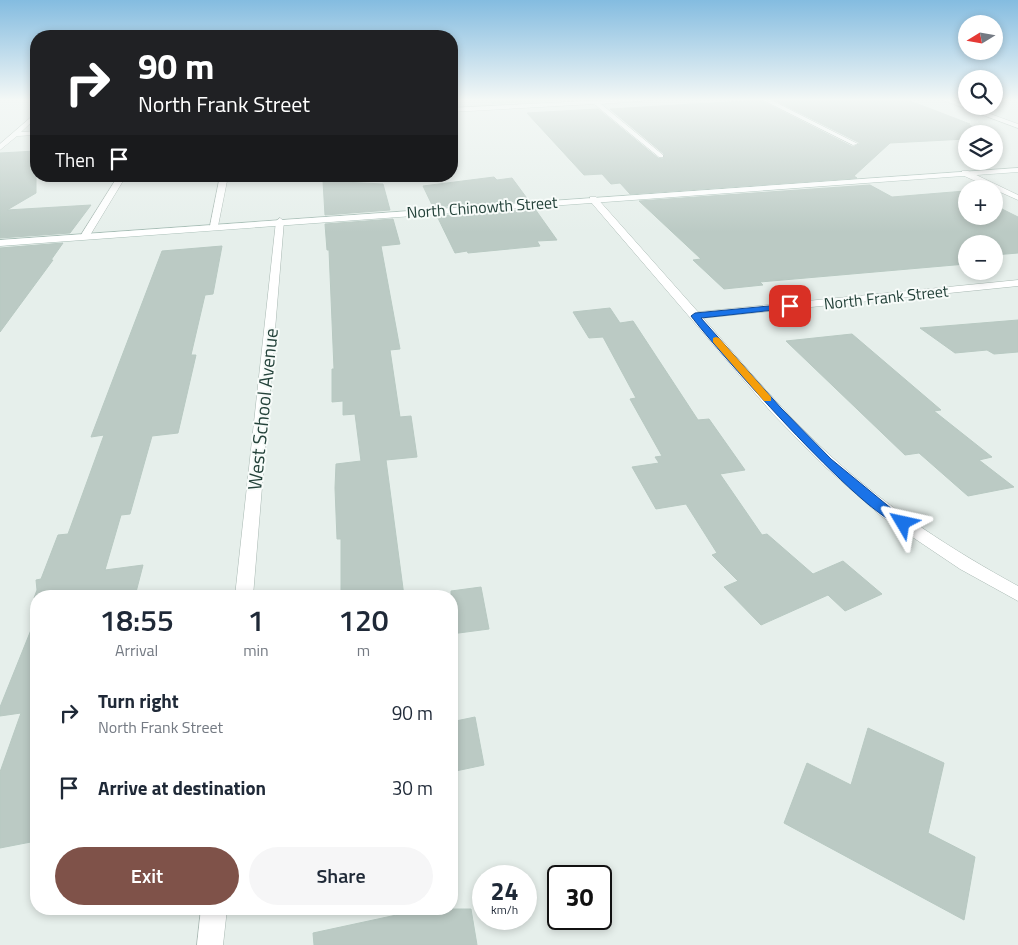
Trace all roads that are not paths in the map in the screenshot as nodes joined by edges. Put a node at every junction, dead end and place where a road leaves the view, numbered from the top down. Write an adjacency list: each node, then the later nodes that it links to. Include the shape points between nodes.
1 (645, 143): 2 (street)
2 (661, 156)
3 (1018, 170): 4 (street, North Chinowth Street)
4 (965, 173): 7 (street); 8 (street, North Chinowth Street)
5 (118, 182): 11 (street)
6 (223, 182): 10 (street)
7 (1018, 198)
8 (593, 199): 9 (street, North Chinowth Street); 14 (street)
9 (280, 221): 10 (street, North Chinowth Street); 15 (street, West School Avenue)
10 (214, 226): 11 (street, North Chinowth Street)
11 (86, 235): 12 (street, North Chinowth Street)
12 (0, 243)
13 (1018, 283): 14 (street, North Frank Street)
14 (695, 316): 16 (street, via 777,410 827,461 887,512 966,565)
15 (245, 590)
16 (1018, 594)
17 (213, 915): 18 (street)
18 (210, 945)

